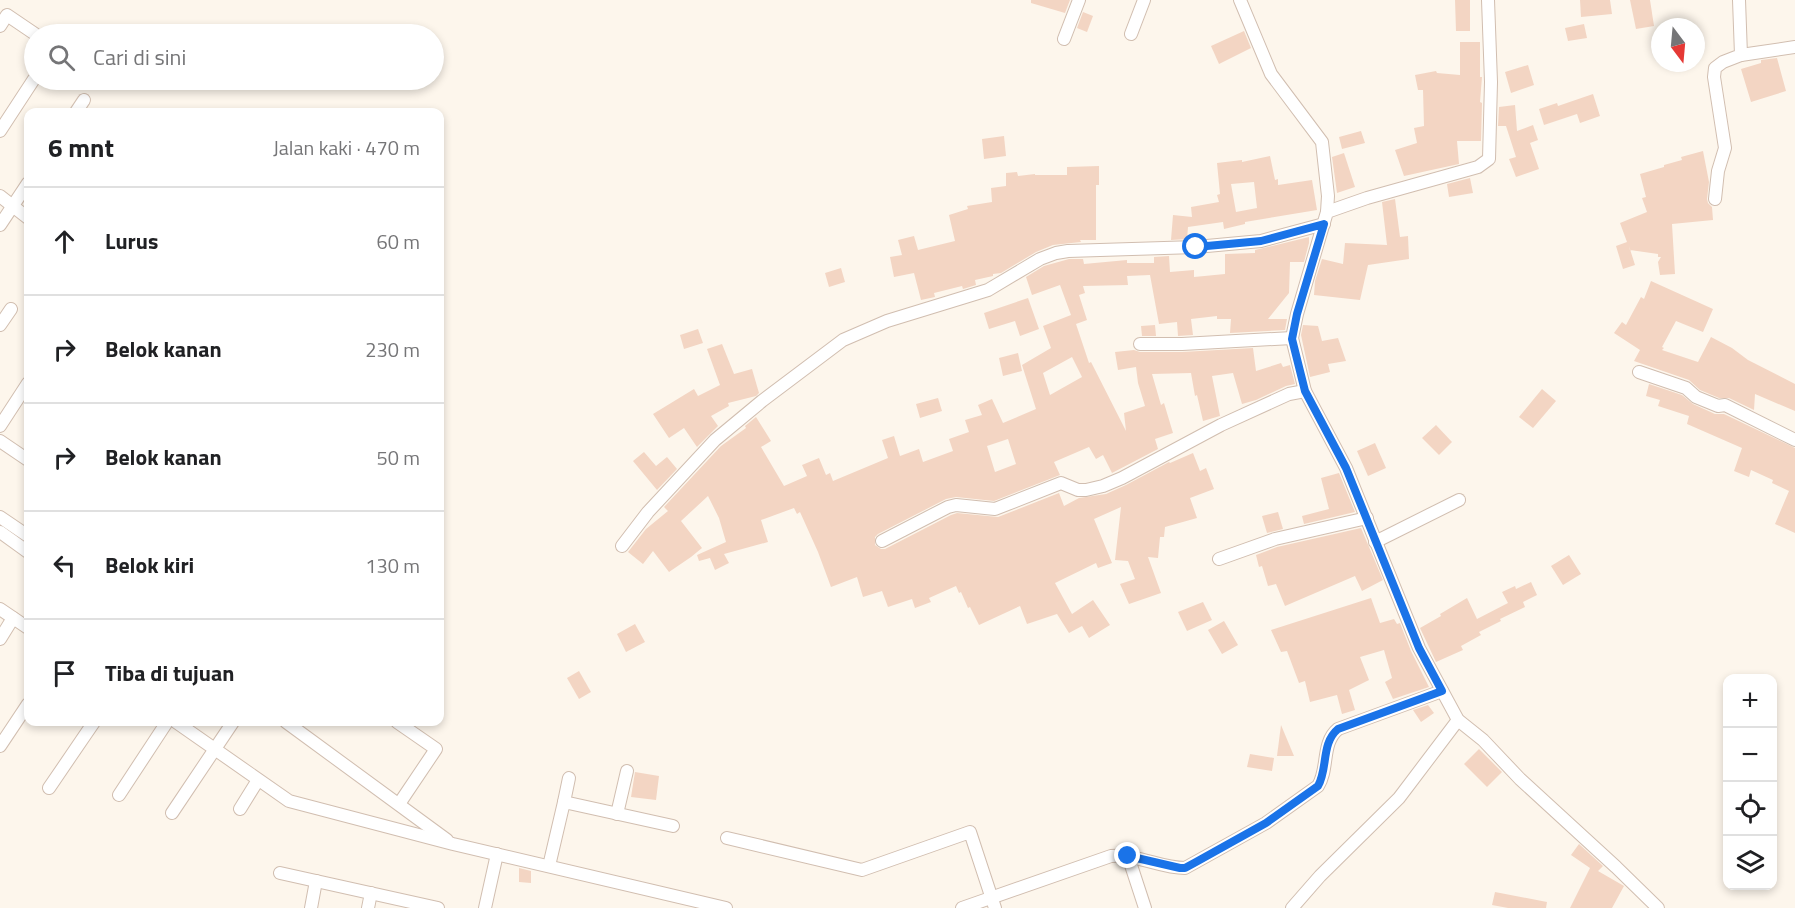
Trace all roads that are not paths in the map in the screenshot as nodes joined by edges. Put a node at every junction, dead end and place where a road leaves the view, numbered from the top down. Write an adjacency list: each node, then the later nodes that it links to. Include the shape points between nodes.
1 (1079, 0): 9 (street)
2 (1144, 0): 8 (street)
3 (1240, 0): 21 (street, via 1271,74 1322,142 1328,196)
4 (1488, 0): 21 (street, via 1489,159 1478,166 1389,191)
5 (1739, 0): 11 (street)
6 (0, 26): 7 (street, via 8,15)
7 (24, 26)
8 (1131, 34)
9 (1064, 39)
10 (1795, 47): 11 (street)
11 (1741, 55): 18 (street, via 1715,68 1725,147)
12 (27, 90): 15 (street)
13 (84, 100): 14 (street)
14 (78, 108)
15 (0, 131)
16 (24, 189): 19 (street)
17 (0, 196): 19 (street)
18 (1715, 198)
19 (13, 206): 20 (street); 22 (street)
20 (24, 215)
21 (1326, 218): 25 (street); 41 (street, via 1261,241 1056,252 988,290 887,321 843,340 715,440)
22 (0, 225)
23 (11, 309): 24 (street)
24 (0, 326)
25 (1292, 339): 26 (street); 29 (street)
26 (1140, 344)
27 (1639, 372): 31 (street, via 1686,388 1718,406 1725,405)
28 (24, 389): 30 (street)
29 (1305, 391): 36 (street, via 1346,468); 39 (street, via 1289,394 1221,424 1103,486 1078,490 1060,483 995,509 948,507)
30 (0, 426)
31 (1795, 440)
32 (0, 441): 33 (street)
33 (24, 457)
34 (1459, 500): 40 (street)
35 (0, 517): 38 (street)
36 (1367, 518): 40 (street); 43 (street, via 1275,539)
37 (0, 532): 42 (street)
38 (24, 533)
39 (882, 542)
40 (1375, 542): 48 (street, via 1419,648)
41 (622, 546)
42 (24, 549)
43 (1220, 559)
44 (0, 609): 45 (street)
45 (13, 618): 46 (street); 47 (street)
46 (24, 625)
47 (0, 639)
48 (1442, 691): 50 (street); 73 (street, via 1333,732 1318,786 1266,823 1185,868)
49 (24, 710): 57 (street)
50 (1458, 720): 86 (street, via 1399,798); 87 (street)
51 (91, 726): 62 (street)
52 (164, 726): 63 (street)
53 (182, 726): 58 (street)
54 (230, 726): 58 (street)
55 (292, 726): 65 (street)
56 (403, 726): 65 (street, via 436,749)
57 (0, 746)
58 (216, 749): 61 (street); 67 (street)
59 (627, 771): 68 (street)
60 (569, 778): 64 (street)
61 (258, 780): 66 (street); 71 (street, via 289,801)
62 (49, 788)
63 (119, 795)
64 (564, 802): 68 (street); 74 (street)
65 (399, 804): 71 (street)
66 (240, 809)
67 (172, 813)
68 (617, 814): 69 (street)
69 (673, 826)
70 (727, 838): 78 (street, via 862,870 970,832)
71 (453, 844): 72 (street)
72 (497, 854): 74 (street); 82 (street)
73 (1128, 856): 78 (street, via 1095,861); 85 (street)
74 (549, 866): 83 (street)
75 (280, 873): 76 (street)
76 (316, 881): 77 (street); 80 (street)
77 (371, 893): 79 (street); 81 (street)
78 (993, 903): 84 (street)
79 (430, 907)
80 (310, 908)
81 (368, 908)
82 (485, 908)
83 (726, 908)
84 (962, 908)
85 (1145, 908)
86 (1292, 908)
87 (1658, 908)

